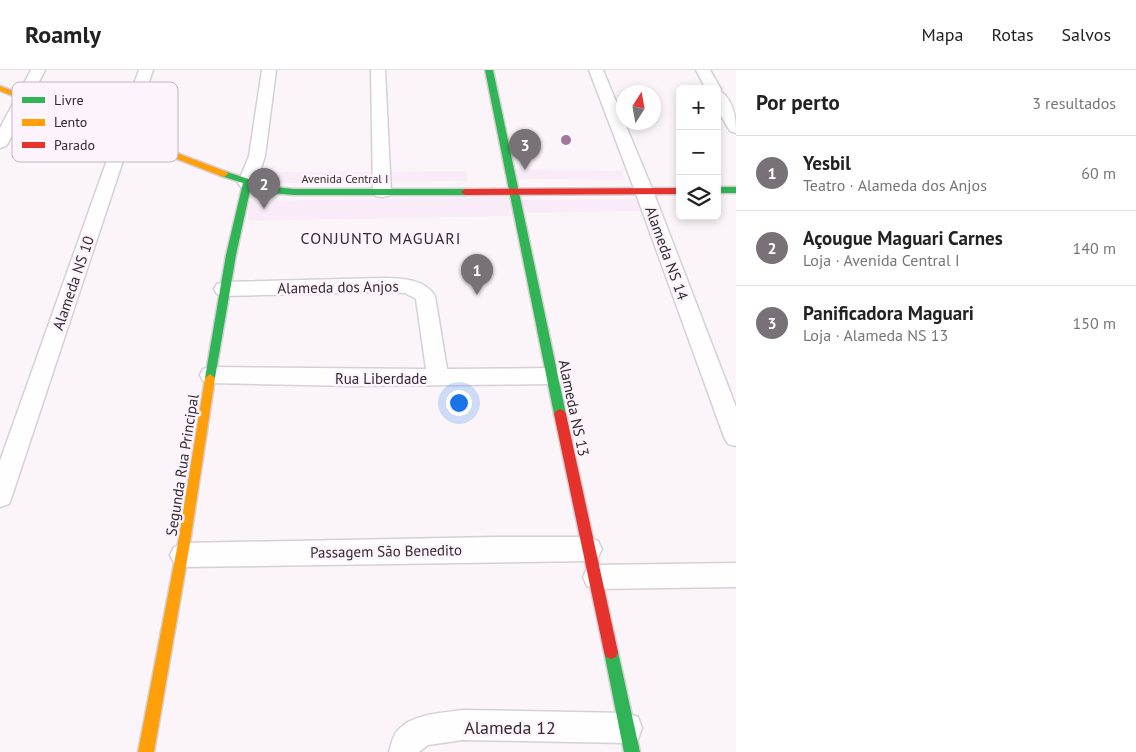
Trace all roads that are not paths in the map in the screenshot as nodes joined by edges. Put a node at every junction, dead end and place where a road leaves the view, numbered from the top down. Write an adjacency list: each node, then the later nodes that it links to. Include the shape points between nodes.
1 (38, 70): 8 (street)
2 (146, 70): 9 (street, Alameda NS 10)
3 (269, 70): 19 (street, via 257,156)
4 (378, 70): 24 (street)
5 (489, 70): 25 (main road, Alameda NS 13)
6 (596, 70): 22 (street, Alameda NS 14)
7 (703, 70): 10 (street)
8 (32, 82)
9 (142, 82)
10 (712, 85)
11 (0, 88): 12 (main road, Avenida Central I)
12 (12, 92)
13 (721, 102): 15 (street)
14 (12, 120): 16 (street)
15 (736, 128)
16 (0, 143)
17 (178, 157): 19 (main road, Avenida Central I)
18 (114, 162): 31 (street, Alameda NS 10)
19 (247, 183): 24 (main road, Avenida Central I, via 283,192); 26 (main road, Segunda Rua Principal)
20 (721, 190): 21 (main road)
21 (736, 190)
22 (644, 191): 23 (main road, Avenida Central I); 25 (main road, Avenida Central I); 30 (street, Alameda NS 14)
23 (676, 191)
24 (382, 192): 25 (main road, Avenida Central I)
25 (514, 192): 28 (main road, Alameda NS 13)
26 (224, 289): 27 (main road, Segunda Rua Principal); 29 (street, Alameda dos Anjos, via 384,285 416,288 425,296)
27 (211, 375): 29 (street, Rua Liberdade); 33 (main road, Segunda Rua Principal)
28 (552, 376): 29 (street, Rua Liberdade); 32 (main road, Alameda NS 13)
29 (438, 378)
30 (736, 438)
31 (0, 496)
32 (589, 549): 33 (street, Passagem São Benedito, via 496,548); 35 (main road, Alameda NS 13)
33 (183, 556): 37 (main road, Segunda Rua Principal)
34 (736, 575): 35 (street)
35 (596, 577): 36 (main road, Alameda NS 13)
36 (629, 740): 38 (street, Alameda 12, via 464,725 423,731 408,741)
37 (146, 752)
38 (404, 752)

